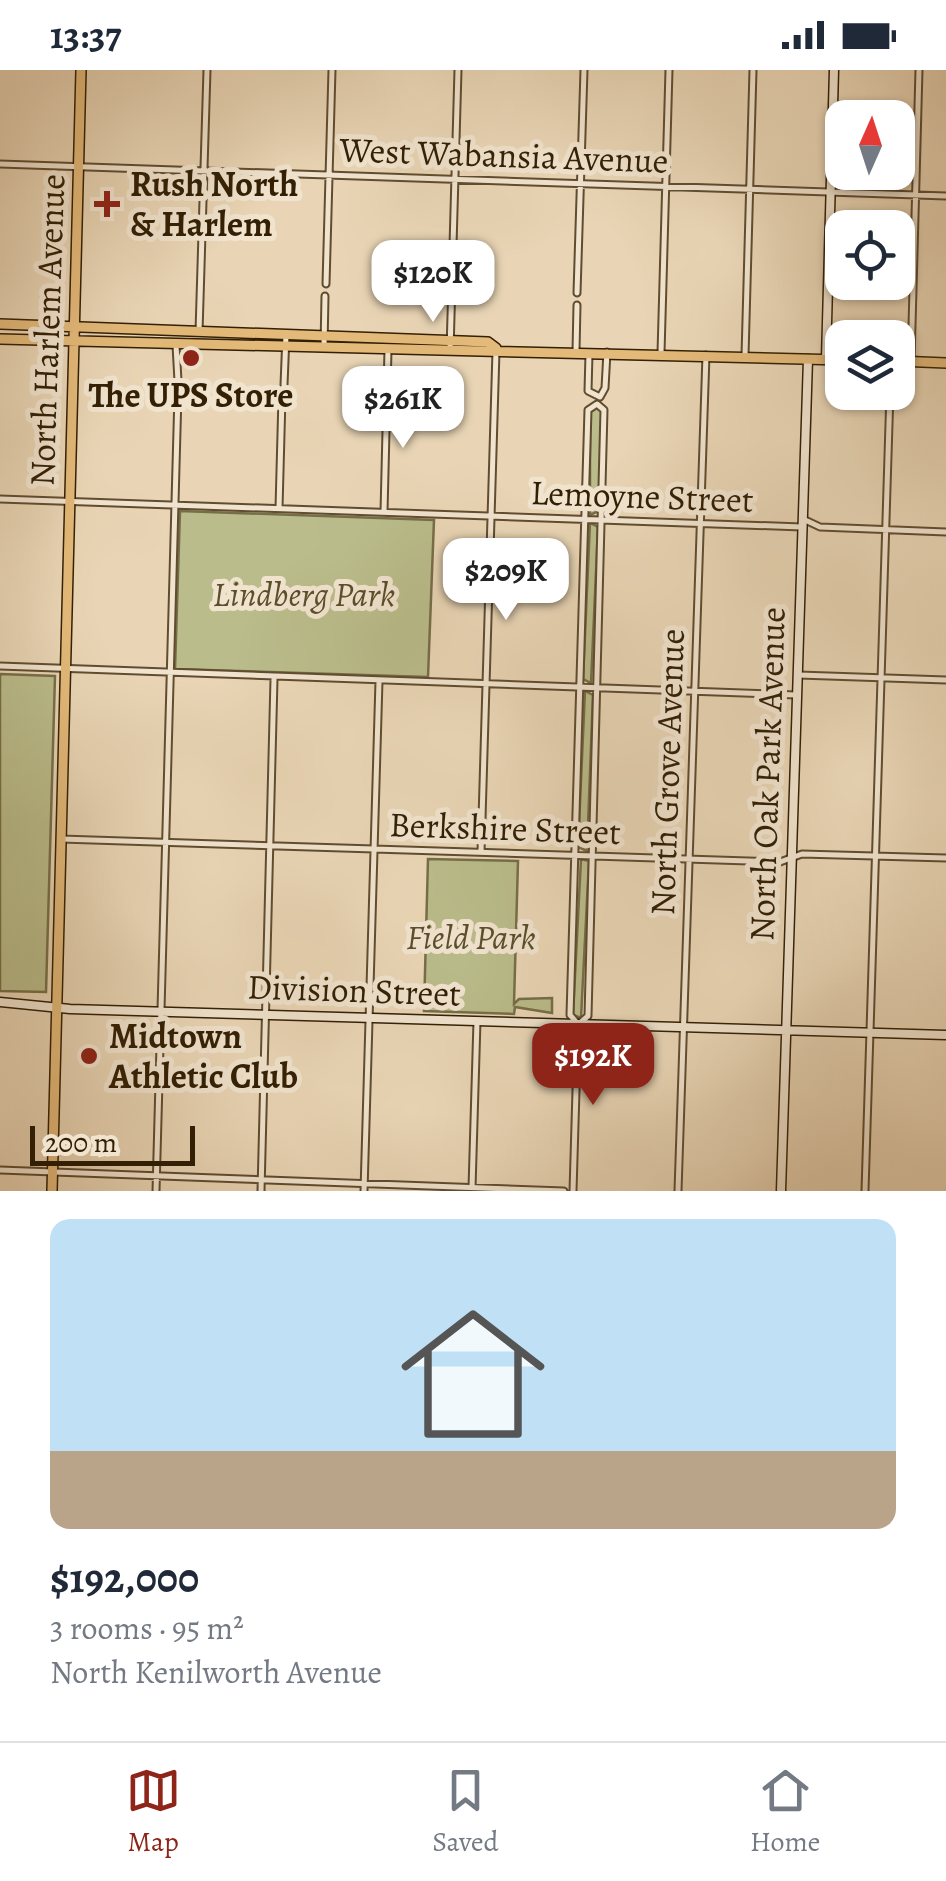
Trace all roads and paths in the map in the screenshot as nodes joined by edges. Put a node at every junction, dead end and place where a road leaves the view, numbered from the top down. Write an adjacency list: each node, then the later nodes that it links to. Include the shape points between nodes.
1 (81, 70): 11 (main road, North Harlem Avenue)
2 (206, 70): 12 (street)
3 (332, 70): 13 (street)
4 (458, 70): 14 (street)
5 (584, 70): 15 (street)
6 (669, 70): 16 (street)
7 (753, 70): 17 (street)
8 (834, 70): 18 (street)
9 (919, 70): 19 (street)
10 (0, 164): 11 (street, West Wabansia Avenue)
11 (79, 164): 12 (street, West Wabansia Avenue); 28 (main road, North Harlem Avenue)
12 (204, 169): 13 (street, West Wabansia Avenue); 29 (street)
13 (329, 174): 14 (street, West Wabansia Avenue); 21 (street)
14 (454, 178): 15 (street, West Wabansia Avenue); 35 (street)
15 (581, 183): 16 (street, West Wabansia Avenue); 22 (street)
16 (666, 186): 17 (street, West Wabansia Avenue); 41 (street)
17 (749, 189): 18 (street, West Wabansia Avenue); 43 (street)
18 (830, 192): 19 (street, West Wabansia Avenue); 25 (street)
19 (915, 195): 20 (street, West Wabansia Avenue); 26 (street)
20 (946, 196)
21 (326, 284)
22 (578, 293)
23 (326, 296): 32 (street)
24 (577, 305): 38 (street)
25 (827, 320)
26 (911, 320)
27 (0, 324): 28 (main road)
28 (74, 328): 29 (main road); 33 (main road, North Harlem Avenue)
29 (199, 337): 31 (main road); 36 (main road)
30 (0, 338): 33 (main road)
31 (286, 340): 32 (main road); 49 (street)
32 (324, 341): 34 (main road)
33 (74, 342): 36 (main road); 54 (main road, North Harlem Avenue)
34 (389, 344): 35 (main road); 57 (street)
35 (450, 346): 37 (main road)
36 (180, 347): 48 (street)
37 (496, 348): 38 (main road); 58 (street)
38 (576, 350): 39 (main road)
39 (589, 351): 40 (main road); 40 (street, via 592,396 600,397)
40 (607, 352): 41 (main road)
41 (660, 354): 42 (main road)
42 (706, 355): 43 (main road); 61 (street, North Grove Avenue)
43 (745, 356): 44 (main road)
44 (808, 358): 45 (main road); 62 (street, North Oak Park Avenue)
45 (825, 359)
46 (915, 362): 47 (main road)
47 (946, 363)
48 (178, 382)
49 (284, 385)
50 (178, 394): 55 (street)
51 (282, 397): 56 (street)
52 (890, 410): 64 (street)
53 (0, 499): 54 (street, Lemoyne Street)
54 (70, 501): 55 (street, Lemoyne Street); 67 (main road, North Harlem Avenue)
55 (175, 504): 56 (street, Lemoyne Street); 68 (street)
56 (279, 508): 57 (street, Lemoyne Street)
57 (384, 512): 58 (street, Lemoyne Street)
58 (491, 516): 59 (street, Lemoyne Street); 74 (street)
59 (584, 519): 60 (street, Lemoyne Street); 60 (street, via 588,410 598,404 604,410); 75 (street)
60 (601, 520): 61 (street, Lemoyne Street); 76 (street)
61 (700, 523): 62 (street, Lemoyne Street); 77 (street, North Grove Avenue)
62 (803, 526): 63 (street); 63 (street); 69 (street, North Oak Park Avenue)
63 (820, 526): 64 (street)
64 (886, 530): 65 (street); 71 (street)
65 (946, 532)
66 (0, 666): 67 (street)
67 (65, 669): 68 (street); 79 (main road, North Harlem Avenue)
68 (170, 674): 70 (street); 80 (street)
69 (798, 675): 71 (street); 78 (street, North Oak Park Avenue)
70 (274, 678): 73 (street); 81 (street)
71 (881, 678): 72 (street); 86 (street)
72 (946, 680)
73 (379, 682): 74 (street); 82 (street)
74 (486, 684): 75 (street); 83 (street)
75 (580, 688): 76 (street); 84 (street)
76 (597, 688): 77 (street); 85 (street)
77 (695, 691): 78 (street); 89 (street, North Grove Avenue)
78 (797, 695): 87 (street, North Oak Park Avenue)
79 (61, 839): 80 (street, Berkshire Street); 91 (main road, North Harlem Avenue)
80 (166, 842): 81 (street, Berkshire Street); 92 (street)
81 (270, 846): 82 (street, Berkshire Street); 93 (street)
82 (374, 849): 83 (street, Berkshire Street); 94 (street)
83 (481, 852): 84 (street, Berkshire Street)
84 (575, 856): 85 (street, Berkshire Street); 96 (street, via 570,1016)
85 (592, 856): 89 (street, Berkshire Street); 96 (street, via 588,1016)
86 (875, 856): 87 (street, Berkshire Street); 88 (street, Berkshire Street); 99 (street)
87 (792, 858): 89 (street, Berkshire Street); 98 (street, North Oak Park Avenue)
88 (946, 858)
89 (689, 859): 97 (street, North Grove Avenue)
90 (0, 1002): 91 (street, Division Street)
91 (56, 1006): 92 (street, Division Street); 102 (main road, North Harlem Avenue)
92 (161, 1011): 93 (street, Division Street); 103 (street)
93 (266, 1014): 94 (street, Division Street); 104 (street)
94 (369, 1018): 95 (street, Division Street); 105 (street)
95 (477, 1021): 96 (street, Division Street); 106 (street)
96 (578, 1024): 97 (street, Division Street); 111 (street)
97 (684, 1027): 98 (street, Division Street); 112 (street, North Grove Avenue)
98 (786, 1030): 99 (street, Division Street); 113 (street, North Oak Park Avenue)
99 (870, 1032): 100 (street, Division Street); 114 (street)
100 (946, 1034)
101 (0, 1170): 102 (street)
102 (47, 1172): 103 (street); 107 (main road, North Harlem Avenue)
103 (156, 1178): 104 (street); 108 (street)
104 (261, 1182): 105 (street); 109 (street)
105 (364, 1188): 106 (street)
106 (472, 1190): 110 (street)
107 (52, 1191)
108 (156, 1191)
109 (261, 1191)
110 (564, 1191)
111 (574, 1191)
112 (678, 1191)
113 (780, 1191)
114 (865, 1191)

